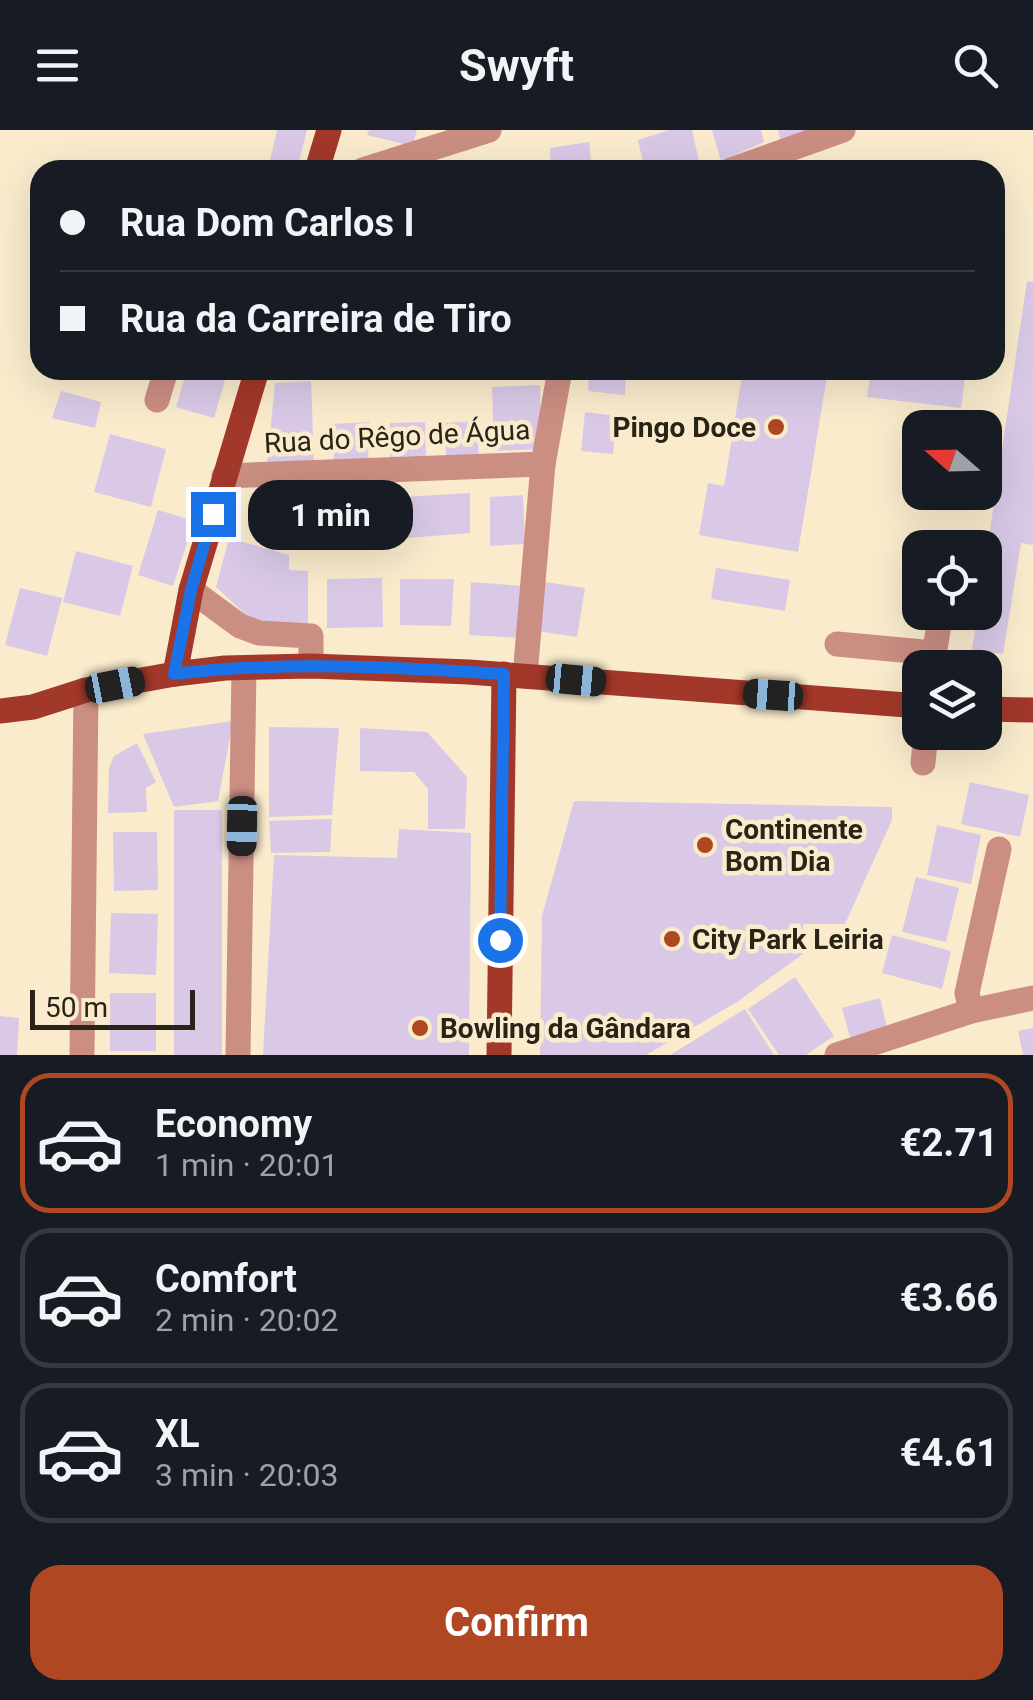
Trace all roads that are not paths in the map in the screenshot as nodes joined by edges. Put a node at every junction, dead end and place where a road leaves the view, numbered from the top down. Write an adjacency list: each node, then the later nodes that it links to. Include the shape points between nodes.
1 (329, 130): 4 (main road)
2 (489, 130): 5 (street)
3 (842, 130): 6 (street)
4 (320, 160)
5 (394, 160)
6 (758, 160)
7 (163, 380): 10 (street)
8 (254, 380): 12 (main road)
9 (558, 380): 11 (street, Rua do Rêgo de Água)
10 (157, 400)
11 (543, 464): 12 (street, Rua do Rêgo de Água); 19 (street)
12 (224, 476): 13 (main road)
13 (191, 590): 16 (street, via 240,626 311,636); 18 (main road)
14 (837, 644): 15 (street)
15 (902, 655)
16 (311, 666): 17 (main road); 19 (main road)
17 (244, 668): 18 (main road); 32 (street)
18 (174, 674): 20 (main road)
19 (515, 675): 22 (main road); 33 (main road)
20 (86, 690): 21 (main road); 25 (main road); 31 (street)
21 (0, 695)
22 (902, 705)
23 (1002, 709): 24 (main road)
24 (1033, 710)
25 (0, 711)
26 (924, 750): 27 (street)
27 (923, 762)
28 (1000, 849): 30 (street, via 966,993)
29 (1033, 998): 30 (street)
30 (971, 1011): 34 (street)
31 (82, 1055)
32 (238, 1055)
33 (500, 1055)
34 (837, 1055)

